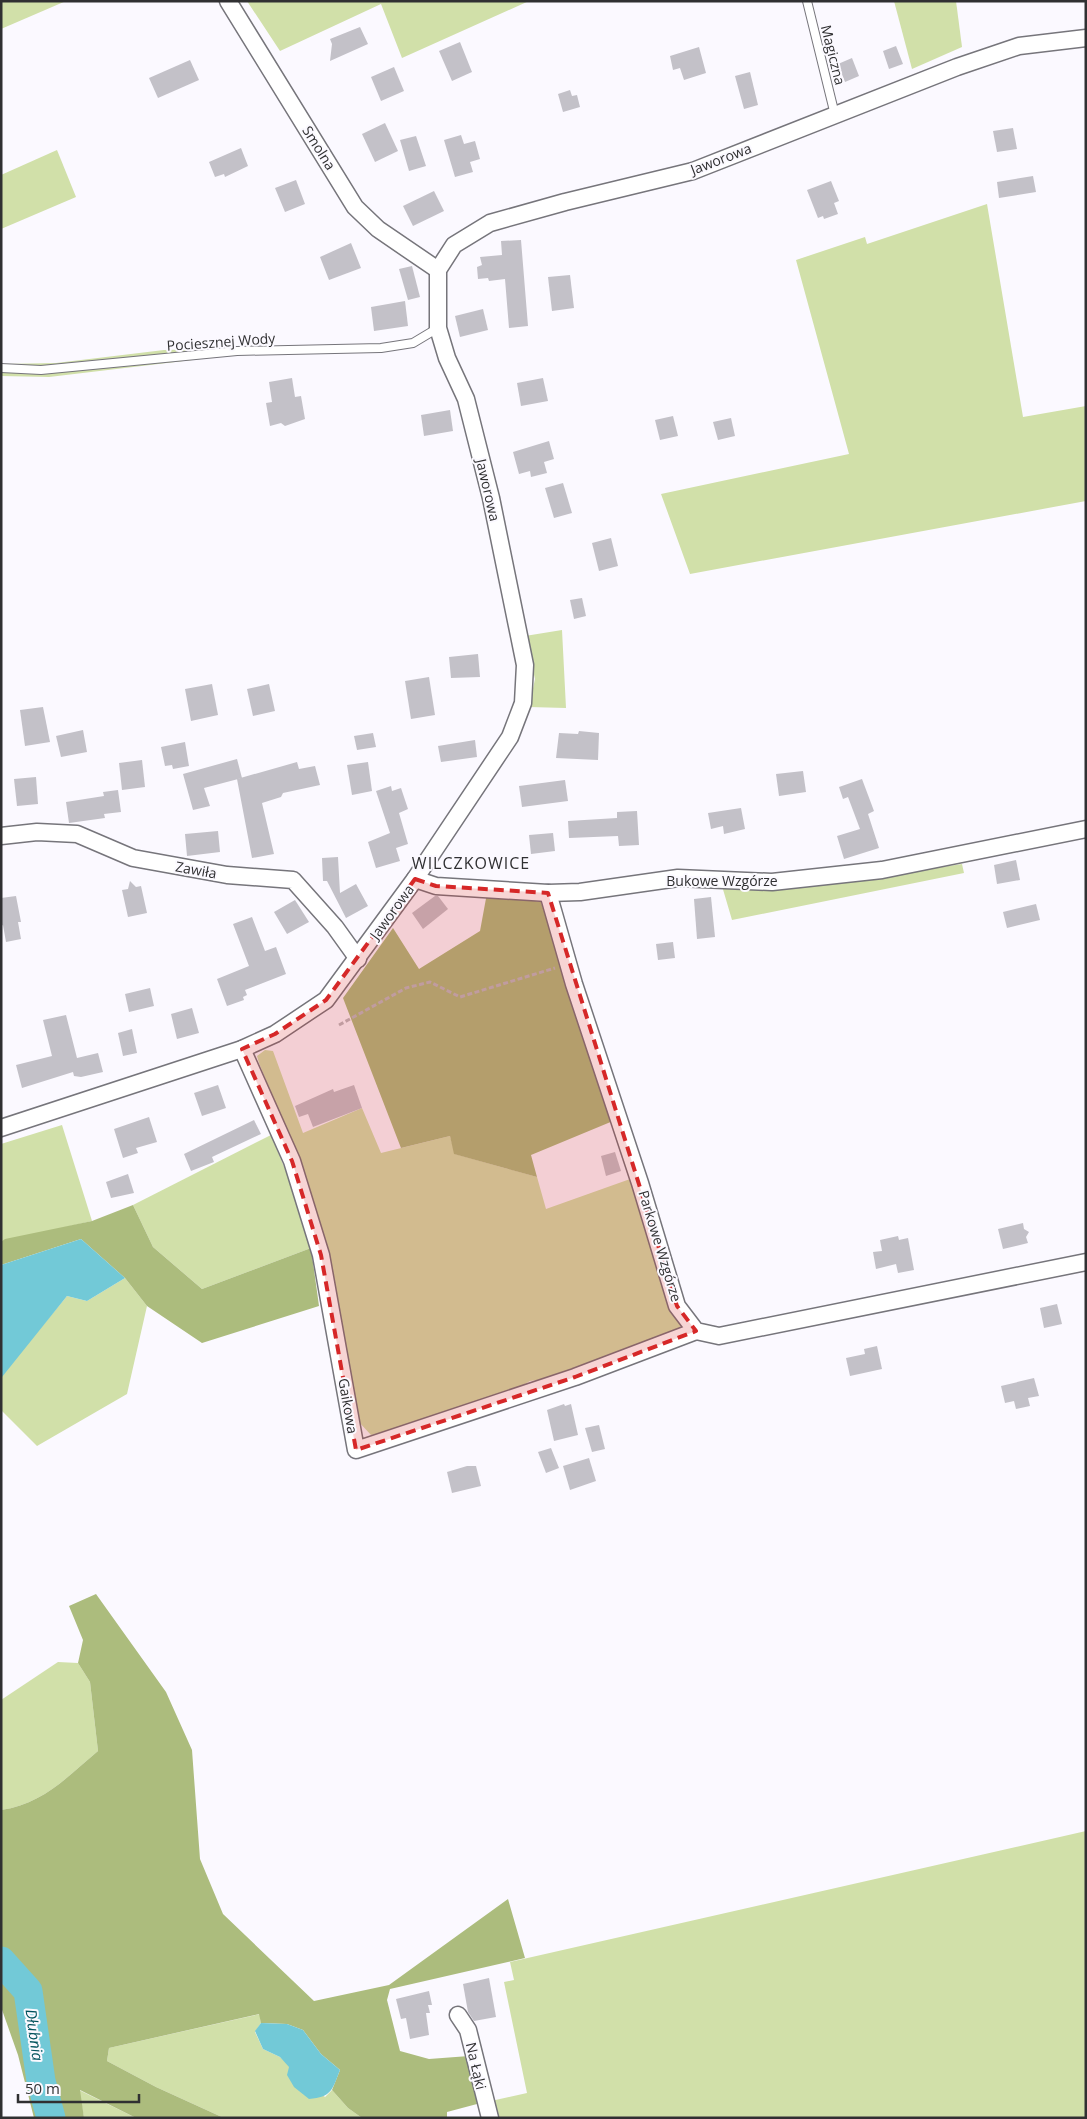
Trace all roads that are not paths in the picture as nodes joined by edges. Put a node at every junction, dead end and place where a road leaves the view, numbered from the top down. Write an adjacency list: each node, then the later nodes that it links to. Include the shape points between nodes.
1 (228, 1): 5 (street, Smolna, via 355,207 378,230)
2 (807, 1): 4 (lane, Magiczna)
3 (1086, 38): 4 (street, Jaworowa, via 1019,46)
4 (835, 115): 5 (street, Jaworowa, via 693,171 490,224 454,245)
5 (438, 270): 6 (street, Jaworowa)
6 (438, 328): 7 (lane, Pociesznej Wody, via 413,344 381,348 237,351 41,370); 10 (street, Jaworowa, via 466,400 491,498 525,665 523,704 510,737)
7 (1, 368)
8 (1086, 829): 11 (street, Bukowe Wzgórze, via 882,870 772,882 678,878 580,892)
9 (1, 836): 12 (street, Zawiła, via 37,832 77,834 133,858 227,875 293,880 335,927)
10 (416, 880): 11 (street, Bukowe Wzgórze, via 436,886); 12 (street, Jaworowa)
11 (548, 893): 16 (street, Parkowe Wzgórze, via 677,1306)
12 (358, 959): 13 (street, Jaworowa, via 326,1000 275,1034)
13 (242, 1049): 14 (street, Jaworowa); 16 (street, Gaikowa, via 292,1162 321,1255 356,1450 575,1377)
14 (1, 1128)
15 (1086, 1262): 16 (street, via 719,1336)
16 (696, 1331)
17 (458, 2015): 18 (street, Na Łąki, via 468,2030)
18 (490, 2118)

